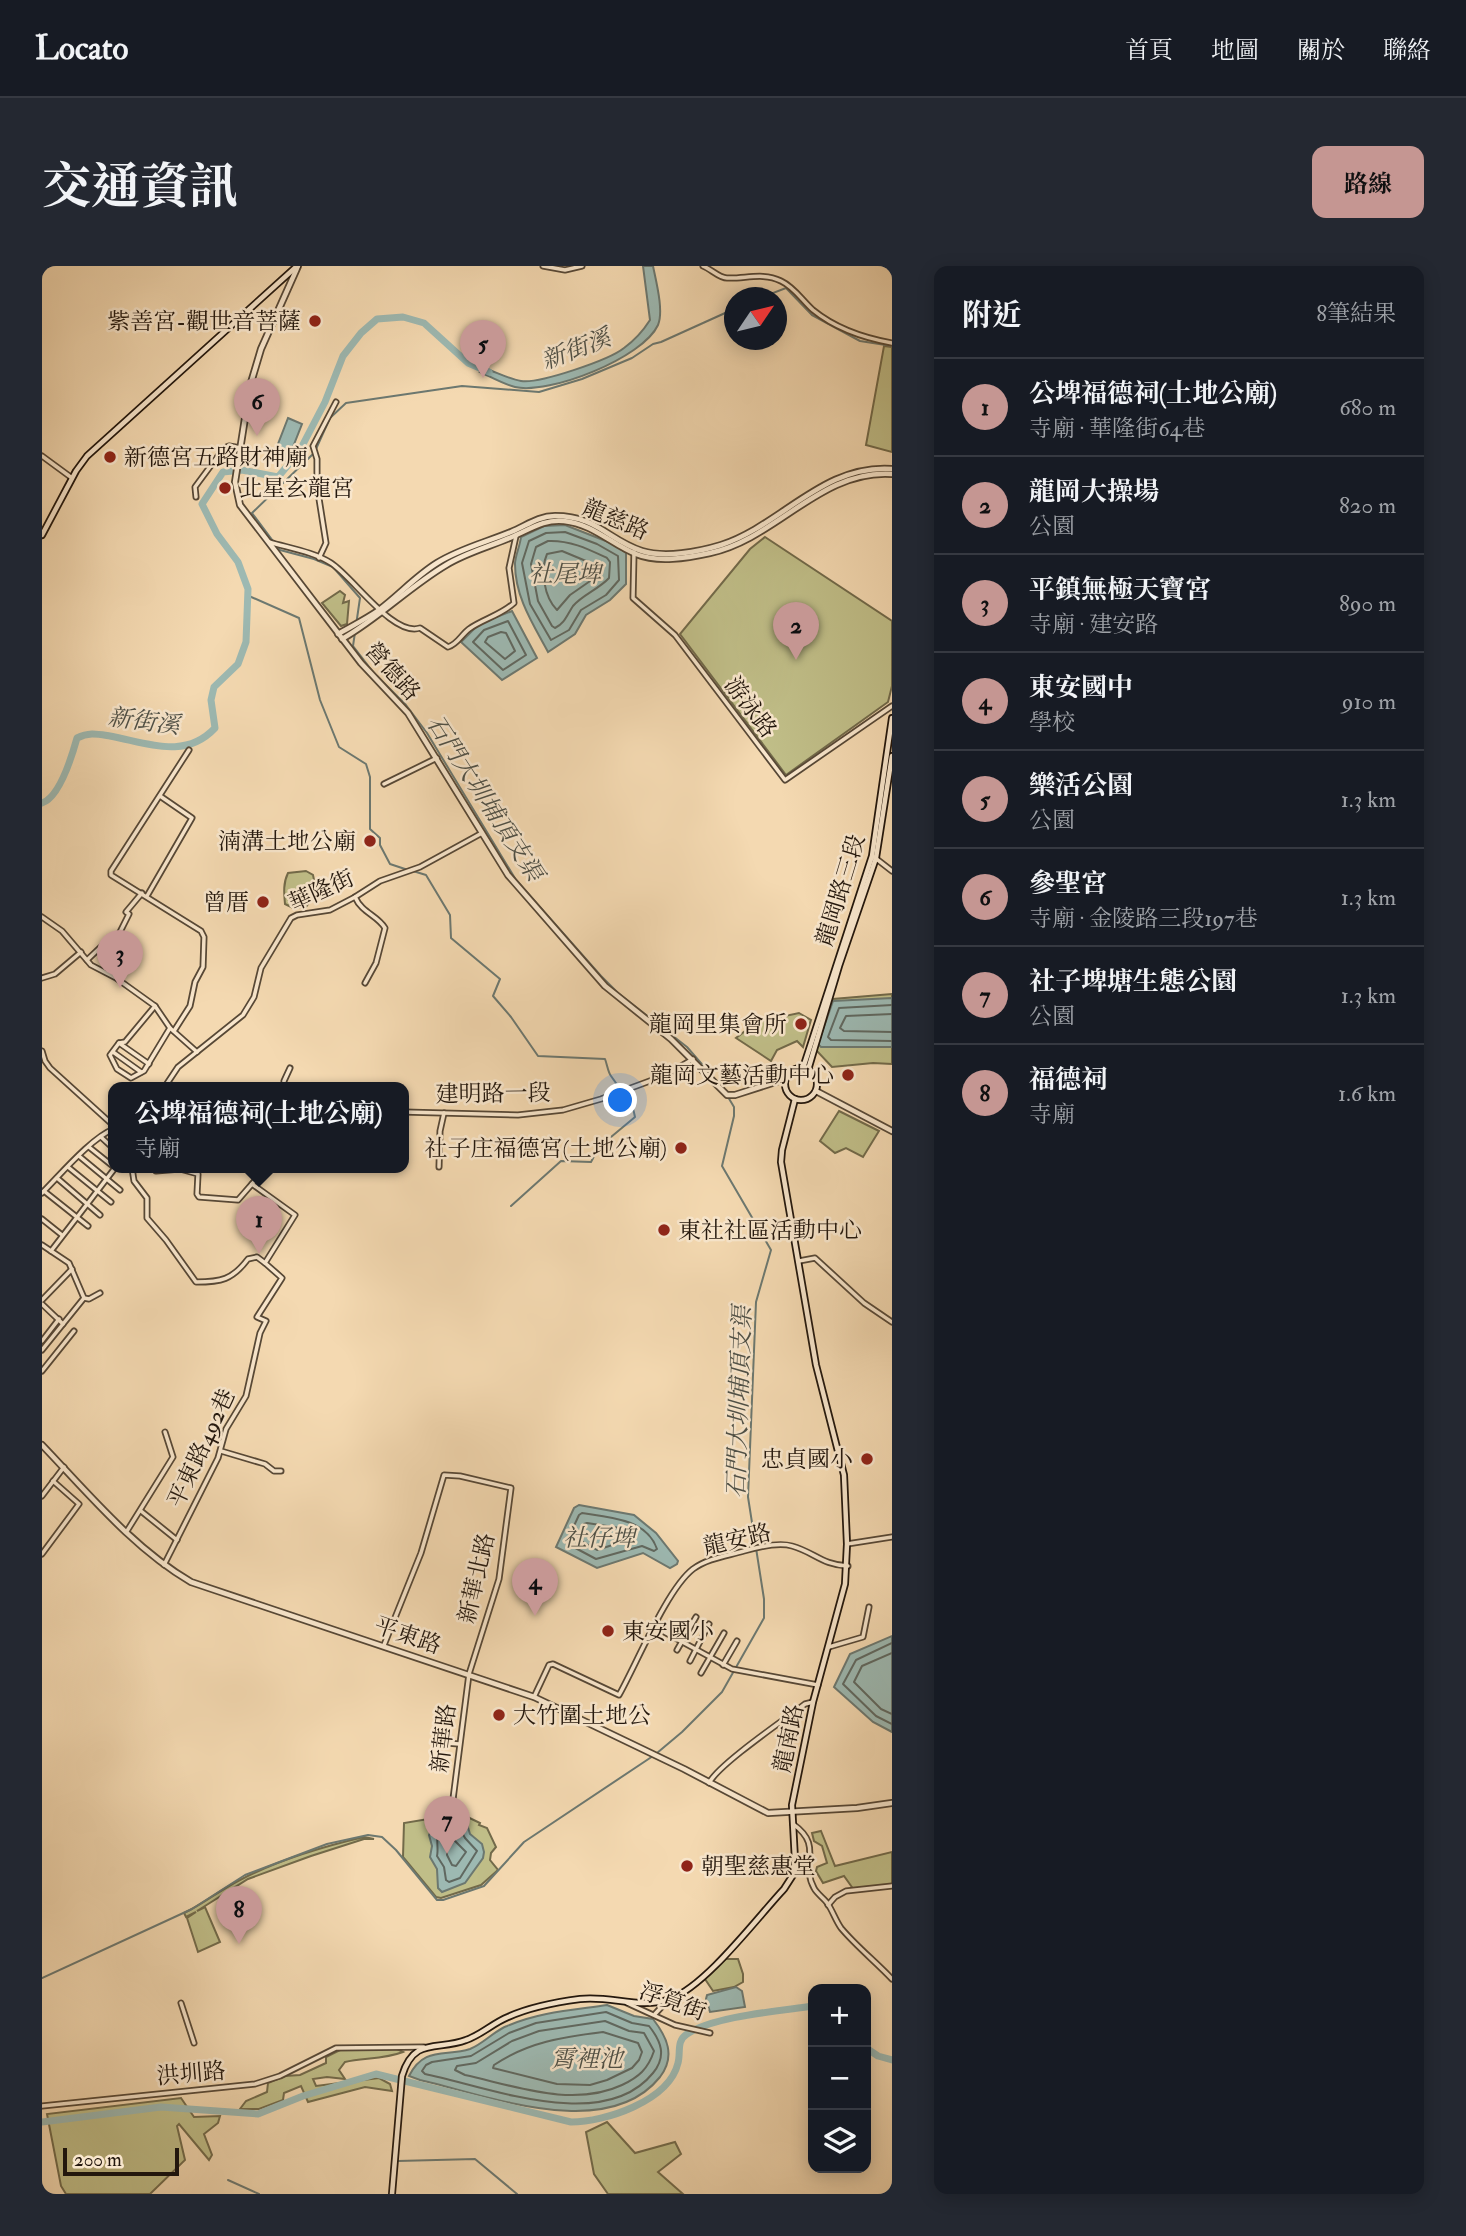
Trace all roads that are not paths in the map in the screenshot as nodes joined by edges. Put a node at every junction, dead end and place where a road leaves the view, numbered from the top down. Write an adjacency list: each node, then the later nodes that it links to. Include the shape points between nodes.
1 (298, 266): 7 (street, via 261,349); 10 (street, via 87,456)
2 (543, 266): 3 (street, via 565,270)
3 (582, 266)
4 (703, 266): 5 (street, via 726,278 755,276 782,281 824,317 862,337)
5 (892, 343)
6 (336, 402): 16 (street, via 313,446 326,543)
7 (241, 448): 11 (street, via 224,448 195,486); 14 (street, 營德路, via 235,482 240,505)
8 (42, 456): 10 (street)
9 (892, 472): 15 (street, 龍慈路, via 877,468 844,475 815,489 760,528 720,545 679,555)
10 (72, 478): 13 (street)
11 (196, 497)
12 (515, 533): 15 (street, 龍慈路, via 540,517 564,516 591,522); 17 (street, 龍慈路, via 437,563); 17 (street, via 509,568 513,603 465,632 453,646 444,646 420,628 405,629)
13 (42, 535)
14 (266, 541): 16 (street); 18 (street, 營德路)
15 (635, 551): 19 (street, 游泳路, via 633,598 674,635 785,780)
16 (319, 558): 17 (street, via 331,563)
17 (382, 611): 18 (street, 龍慈路)
18 (340, 636): 23 (street, 營德路, via 408,713)
19 (892, 706)
20 (892, 718): 27 (street, 龍岡路三段)
21 (189, 750): 25 (street)
22 (892, 756): 27 (street, 龍岡路三段)
23 (437, 758): 24 (street); 26 (street, 營德路)
24 (384, 784)
25 (160, 796): 29 (street, via 192,818); 29 (street, via 111,872)
26 (482, 833): 30 (street, 華隆街, via 380,880); 43 (street, 營德路, via 508,875 599,979)
27 (874, 857): 28 (street); 46 (street, 龍岡路三段)
28 (892, 870)
29 (144, 894): 33 (street, via 127,912 118,936); 38 (street, via 204,937 203,967 190,1006)
30 (355, 897): 35 (street, via 362,910 385,928); 42 (street, 華隆街, via 330,909 291,918 261,968 250,1006)
31 (42, 917): 32 (street)
32 (81, 952): 33 (street); 34 (street, via 55,974)
33 (87, 960): 36 (street)
34 (42, 978)
35 (365, 983)
36 (155, 1006): 37 (street); 39 (street, via 125,1042)
37 (170, 1028): 38 (street); 44 (street)
38 (174, 1031): 42 (street)
39 (119, 1043): 41 (street); 44 (street)
40 (42, 1051): 55 (street, via 50,1068)
41 (113, 1052): 47 (street); 47 (street, via 113,1064 127,1077)
42 (197, 1052): 49 (street, 華隆街)
43 (693, 1059): 48 (street, 營德路, via 727,1095); 54 (street, 建明路一段, via 666,1075 563,1110 518,1115)
44 (149, 1064): 47 (street)
45 (290, 1068): 50 (street)
46 (805, 1069): 48 (street, via 793,1070); 51 (street, via 815,1076)
47 (141, 1072)
48 (785, 1079): 52 (street, via 786,1089)
49 (168, 1082)
50 (284, 1082)
51 (816, 1091): 52 (street, via 805,1100); 56 (street)
52 (795, 1099): 84 (street, 龍南路, via 781,1162)
53 (409, 1112): 54 (street, 建明路一段)
54 (444, 1113): 64 (street)
55 (108, 1121)
56 (892, 1131)
57 (108, 1132): 58 (street)
58 (102, 1137): 59 (street); 60 (street)
59 (108, 1143)
60 (89, 1147): 61 (street); 62 (street)
61 (79, 1156): 63 (street); 70 (street)
62 (108, 1163)
63 (68, 1167): 69 (street); 73 (street)
64 (439, 1167)
65 (110, 1173): 70 (street)
66 (133, 1173): 85 (street, via 146,1198 147,1218 196,1282 221,1282 248,1259 257,1257)
67 (194, 1173): 71 (street, via 200,1197 238,1200)
68 (262, 1173): 71 (street)
69 (57, 1178): 74 (street); 76 (street)
70 (106, 1178): 72 (street); 73 (street)
71 (252, 1184): 85 (street, via 295,1215)
72 (120, 1190)
73 (97, 1191): 75 (street); 76 (street)
74 (43, 1192): 78 (street)
75 (111, 1202)
76 (87, 1204): 77 (street); 78 (street)
77 (100, 1215)
78 (77, 1217): 80 (street); 81 (street)
79 (42, 1219): 81 (street)
80 (88, 1226)
81 (62, 1236): 83 (street)
82 (42, 1245): 83 (street)
83 (51, 1251): 86 (street)
84 (799, 1261): 91 (street, via 815,1258); 110 (street, 龍南路, via 816,1365 845,1475)
85 (265, 1263): 101 (street, 平東路492巷, via 282,1278 257,1317 266,1321 246,1396 226,1429)
86 (72, 1269): 88 (street); 89 (street)
87 (100, 1293): 88 (street)
88 (84, 1298): 92 (street)
89 (42, 1302): 90 (street)
90 (59, 1319): 92 (street); 95 (street)
91 (892, 1322)
92 (63, 1324): 97 (street)
93 (42, 1327): 95 (street)
94 (74, 1331): 98 (street)
95 (49, 1332): 96 (street)
96 (42, 1341)
97 (42, 1350)
98 (42, 1371)
99 (165, 1432): 106 (street, via 173,1457)
100 (42, 1445): 102 (street, 平東路)
101 (220, 1451): 103 (street); 109 (street, 平東路492巷)
102 (64, 1467): 104 (street); 107 (street, 平東路)
103 (281, 1471)
104 (53, 1481): 105 (street); 111 (street, via 79,1504)
105 (42, 1496)
106 (141, 1511): 107 (street); 109 (street)
107 (127, 1531): 112 (street, 平東路)
108 (892, 1537): 110 (street)
109 (177, 1540): 112 (street, 平東路492巷)
110 (847, 1544): 113 (street, 龍南路)
111 (42, 1554)
112 (164, 1565): 121 (street, 平東路, via 191,1582)
113 (848, 1566): 117 (street, 龍安路, via 832,1566 792,1546 757,1548 707,1561 678,1585); 122 (street, 龍南路)
114 (869, 1606): 122 (street, via 863,1637)
115 (696, 1617): 120 (street)
116 (709, 1624): 124 (street)
117 (655, 1627): 120 (street); 131 (street, 龍安路, via 619,1695 550,1665)
118 (724, 1633): 125 (street)
119 (737, 1641): 127 (street)
120 (681, 1642): 123 (street); 124 (street)
121 (384, 1645): 129 (street, 平東路); 129 (street, 新華北路, via 421,1553 444,1475 511,1488 499,1579)
122 (829, 1647): 130 (street, 龍南路)
123 (677, 1650)
124 (696, 1650): 125 (street); 126 (street)
125 (709, 1658): 127 (street); 128 (street)
126 (690, 1661)
127 (723, 1665): 130 (street)
128 (701, 1672)
129 (469, 1674): 131 (street, 平東路); 134 (street, 新華路)
130 (818, 1685): 132 (street, 龍南路)
131 (534, 1697): 135 (street, 平東路)
132 (813, 1702): 135 (street, via 743,1752); 138 (street, 龍南路)
133 (434, 1742): 134 (street)
134 (459, 1744): 137 (street, 新華路)
135 (709, 1783): 138 (street, 平東路, via 768,1813)
136 (892, 1803): 138 (street, 平東路)
137 (452, 1807)
138 (792, 1812): 139 (street, 龍南路)
139 (793, 1824): 141 (street, via 809,1841 811,1881); 143 (street, 龍南路, via 795,1860 785,1889 704,1976)
140 (892, 1886): 141 (street, via 846,1891)
141 (828, 1905): 142 (street, via 843,1930)
142 (892, 1979)
143 (670, 1999): 144 (street, 龍南路, via 647,2004); 146 (street)
144 (624, 2001): 146 (street, 浮筧街); 149 (street, 龍南路, via 594,1998 552,2004 507,2017 464,2041)
145 (181, 2003): 148 (street)
146 (655, 2014): 147 (street, 浮筧街, via 675,2025)
147 (710, 2033)
148 (194, 2043)
149 (424, 2047): 150 (street, 龍南路); 152 (street, via 405,2067 402,2078)
150 (336, 2048): 151 (street, 洪圳路, via 255,2084)
151 (42, 2106)
152 (392, 2194)

